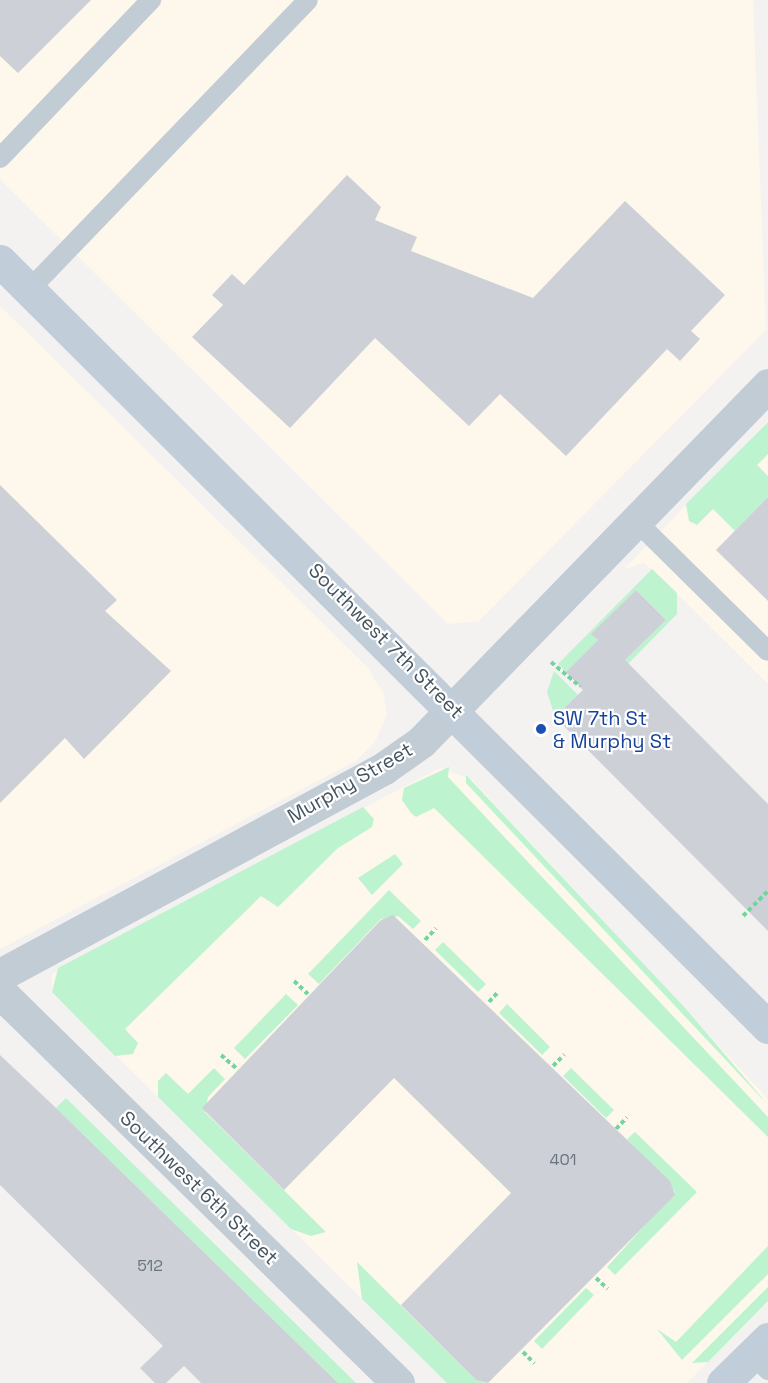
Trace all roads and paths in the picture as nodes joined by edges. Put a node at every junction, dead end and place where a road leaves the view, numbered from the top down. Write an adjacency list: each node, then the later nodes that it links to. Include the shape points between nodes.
1 (151, 0): 3 (lane)
2 (308, 0): 5 (lane)
3 (3, 150)
4 (0, 261): 5 (main road, Southwest 7th Street)
5 (29, 290): 11 (main road, Southwest 7th Street)
6 (768, 385): 7 (street, Murphy Street)
7 (638, 522): 8 (lane); 11 (street, Murphy Street)
8 (768, 651)
9 (550, 662): 10 (path)
10 (580, 686)
11 (456, 711): 16 (street, Murphy Street, via 384,768); 22 (main road, Southwest 7th Street)
12 (768, 891): 13 (path)
13 (743, 916)
14 (436, 928): 15 (path)
15 (425, 940)
16 (0, 975)
17 (294, 981): 20 (path)
18 (499, 991): 21 (path)
19 (0, 992): 34 (street, Southwest 6th Street)
20 (308, 994)
21 (489, 1002)
22 (768, 1027)
23 (221, 1055): 26 (path)
24 (564, 1055): 25 (path)
25 (553, 1066)
26 (236, 1068)
27 (627, 1117): 28 (path)
28 (616, 1129)
29 (596, 1278): 30 (path)
30 (608, 1289)
31 (523, 1352): 33 (path)
32 (763, 1355): 35 (main road)
33 (534, 1363)
34 (399, 1383)
35 (723, 1383)

